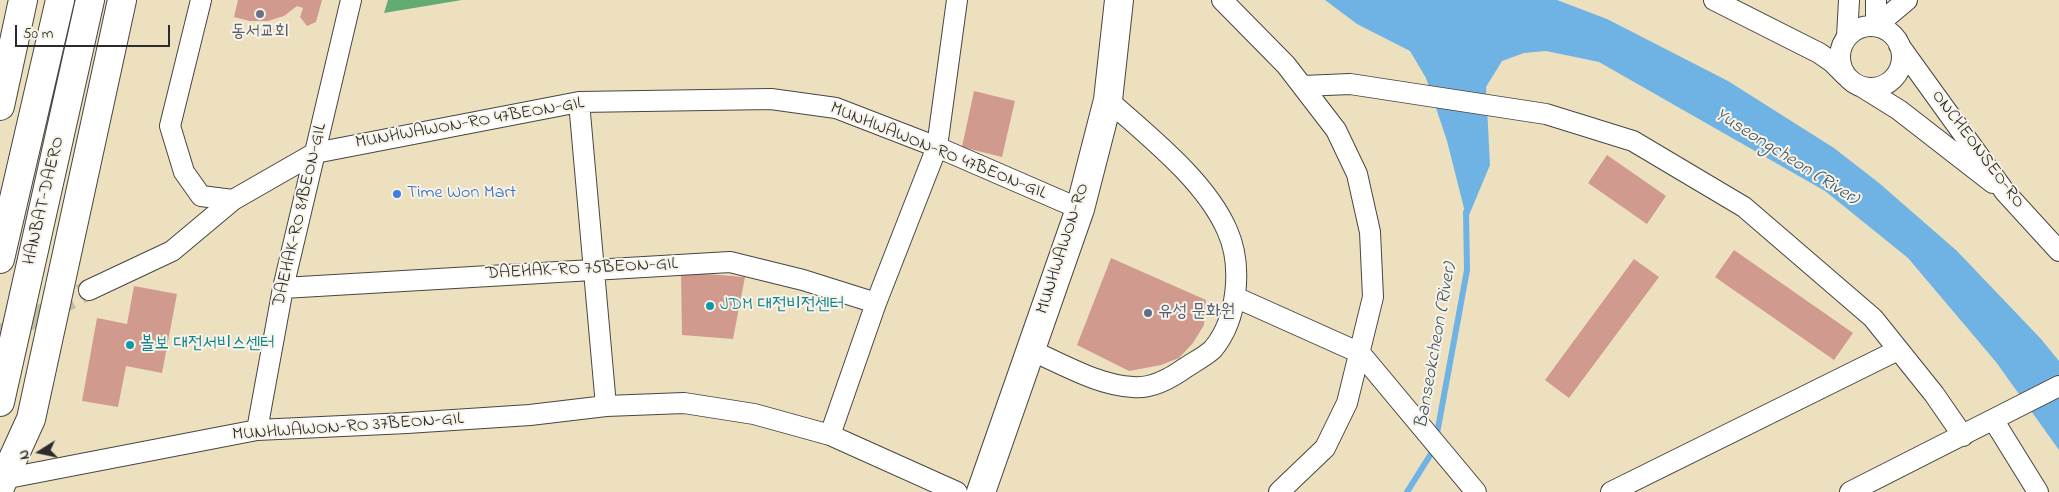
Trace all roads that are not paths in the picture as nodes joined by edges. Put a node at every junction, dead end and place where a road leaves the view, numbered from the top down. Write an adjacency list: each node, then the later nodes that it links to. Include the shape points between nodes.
1 (23, 0): 22 (main road)
2 (60, 0): 29 (main road, HANBAT-DAERO)
3 (90, 0): 39 (main road, HANBAT-DAERO)
4 (122, 0): 46 (main road, via 31,419)
5 (201, 0): 26 (street, via 170,126 184,172 201,196)
6 (351, 0): 24 (street, DAEHAK-RO 81BEON-GIL)
7 (957, 0): 23 (street)
8 (1119, 0): 20 (main road, MUNHWAWON-RO)
9 (1222, 0): 19 (street, via 1286,64)
10 (1714, 0): 17 (street)
11 (1849, 0): 15 (street)
12 (1876, 0): 14 (street)
13 (1907, 0): 14 (street)
14 (1876, 26): 15 (street, via 1855,30); 16 (street, via 1894,36)
15 (1844, 42): 17 (street, via 1832,52); 18 (street, via 1840,57)
16 (1899, 45): 18 (street, via 1902,56 1897,75 1882,87); 25 (street, ONCHEONSEO-RO)
17 (1819, 53): 18 (street)
18 (1854, 82): 25 (street, via 1899,110)
19 (1303, 86): 36 (street, via 1350,84 1546,114 1633,141 1744,207 1873,318); 37 (street, via 1336,130 1357,174 1366,212 1373,297)
20 (1108, 100): 27 (main road, MUNHWAWON-RO); 33 (street, via 1207,197 1227,230 1235,253)
21 (579, 102): 23 (street, MUNHWAWON-RO 47BEON-GIL, via 771,99 836,108); 24 (street, MUNHWAWON-RO 47BEON-GIL); 30 (street)
22 (0, 106)
23 (937, 147): 27 (street, MUNHWAWON-RO 47BEON-GIL); 34 (street)
24 (314, 153): 26 (street, MUNHWAWON-RO 47BEON-GIL); 31 (street, DAEHAK-RO 81BEON-GIL)
25 (2005, 192): 28 (street, ONCHEONSEO-RO)
26 (233, 200): 32 (street, MUNHWAWON-RO 47BEON-GIL, via 172,251)
27 (1080, 209): 35 (main road, MUNHWAWON-RO)
28 (2059, 251)
29 (0, 259)
30 (595, 270): 31 (street, DAEHAK-RO 75BEON-GIL); 34 (street, DAEHAK-RO 75BEON-GIL, via 730,262 803,280); 40 (street)
31 (283, 288): 42 (street, DAEHAK-RO 81BEON-GIL)
32 (89, 290)
33 (1235, 297): 35 (street, via 1230,319 1212,349 1170,379 1135,388 1108,383); 37 (street)
34 (876, 304): 43 (street)
35 (1030, 350): 50 (main road, MUNHWAWON-RO)
36 (1898, 350): 44 (street); 52 (street)
37 (1360, 353): 48 (street); 51 (street, via 1346,403 1324,448)
38 (2059, 386): 41 (street)
39 (0, 402)
40 (606, 406): 42 (street, MUNHWAWON-RO 37BEON-GIL, via 530,415); 43 (street, MUNHWAWON-RO 37BEON-GIL, via 684,403 754,414)
41 (1994, 420): 44 (street); 54 (street)
42 (256, 430): 46 (street, MUNHWAWON-RO 37BEON-GIL)
43 (830, 435): 49 (street, MUNHWAWON-RO 37BEON-GIL)
44 (1963, 436): 47 (street)
45 (0, 449): 46 (main road)
46 (2, 483)
47 (1879, 485): 53 (street)
48 (1475, 490)
49 (957, 492)
50 (982, 492)
51 (1279, 492)
52 (1612, 492)
53 (1850, 492)
54 (2038, 492)

